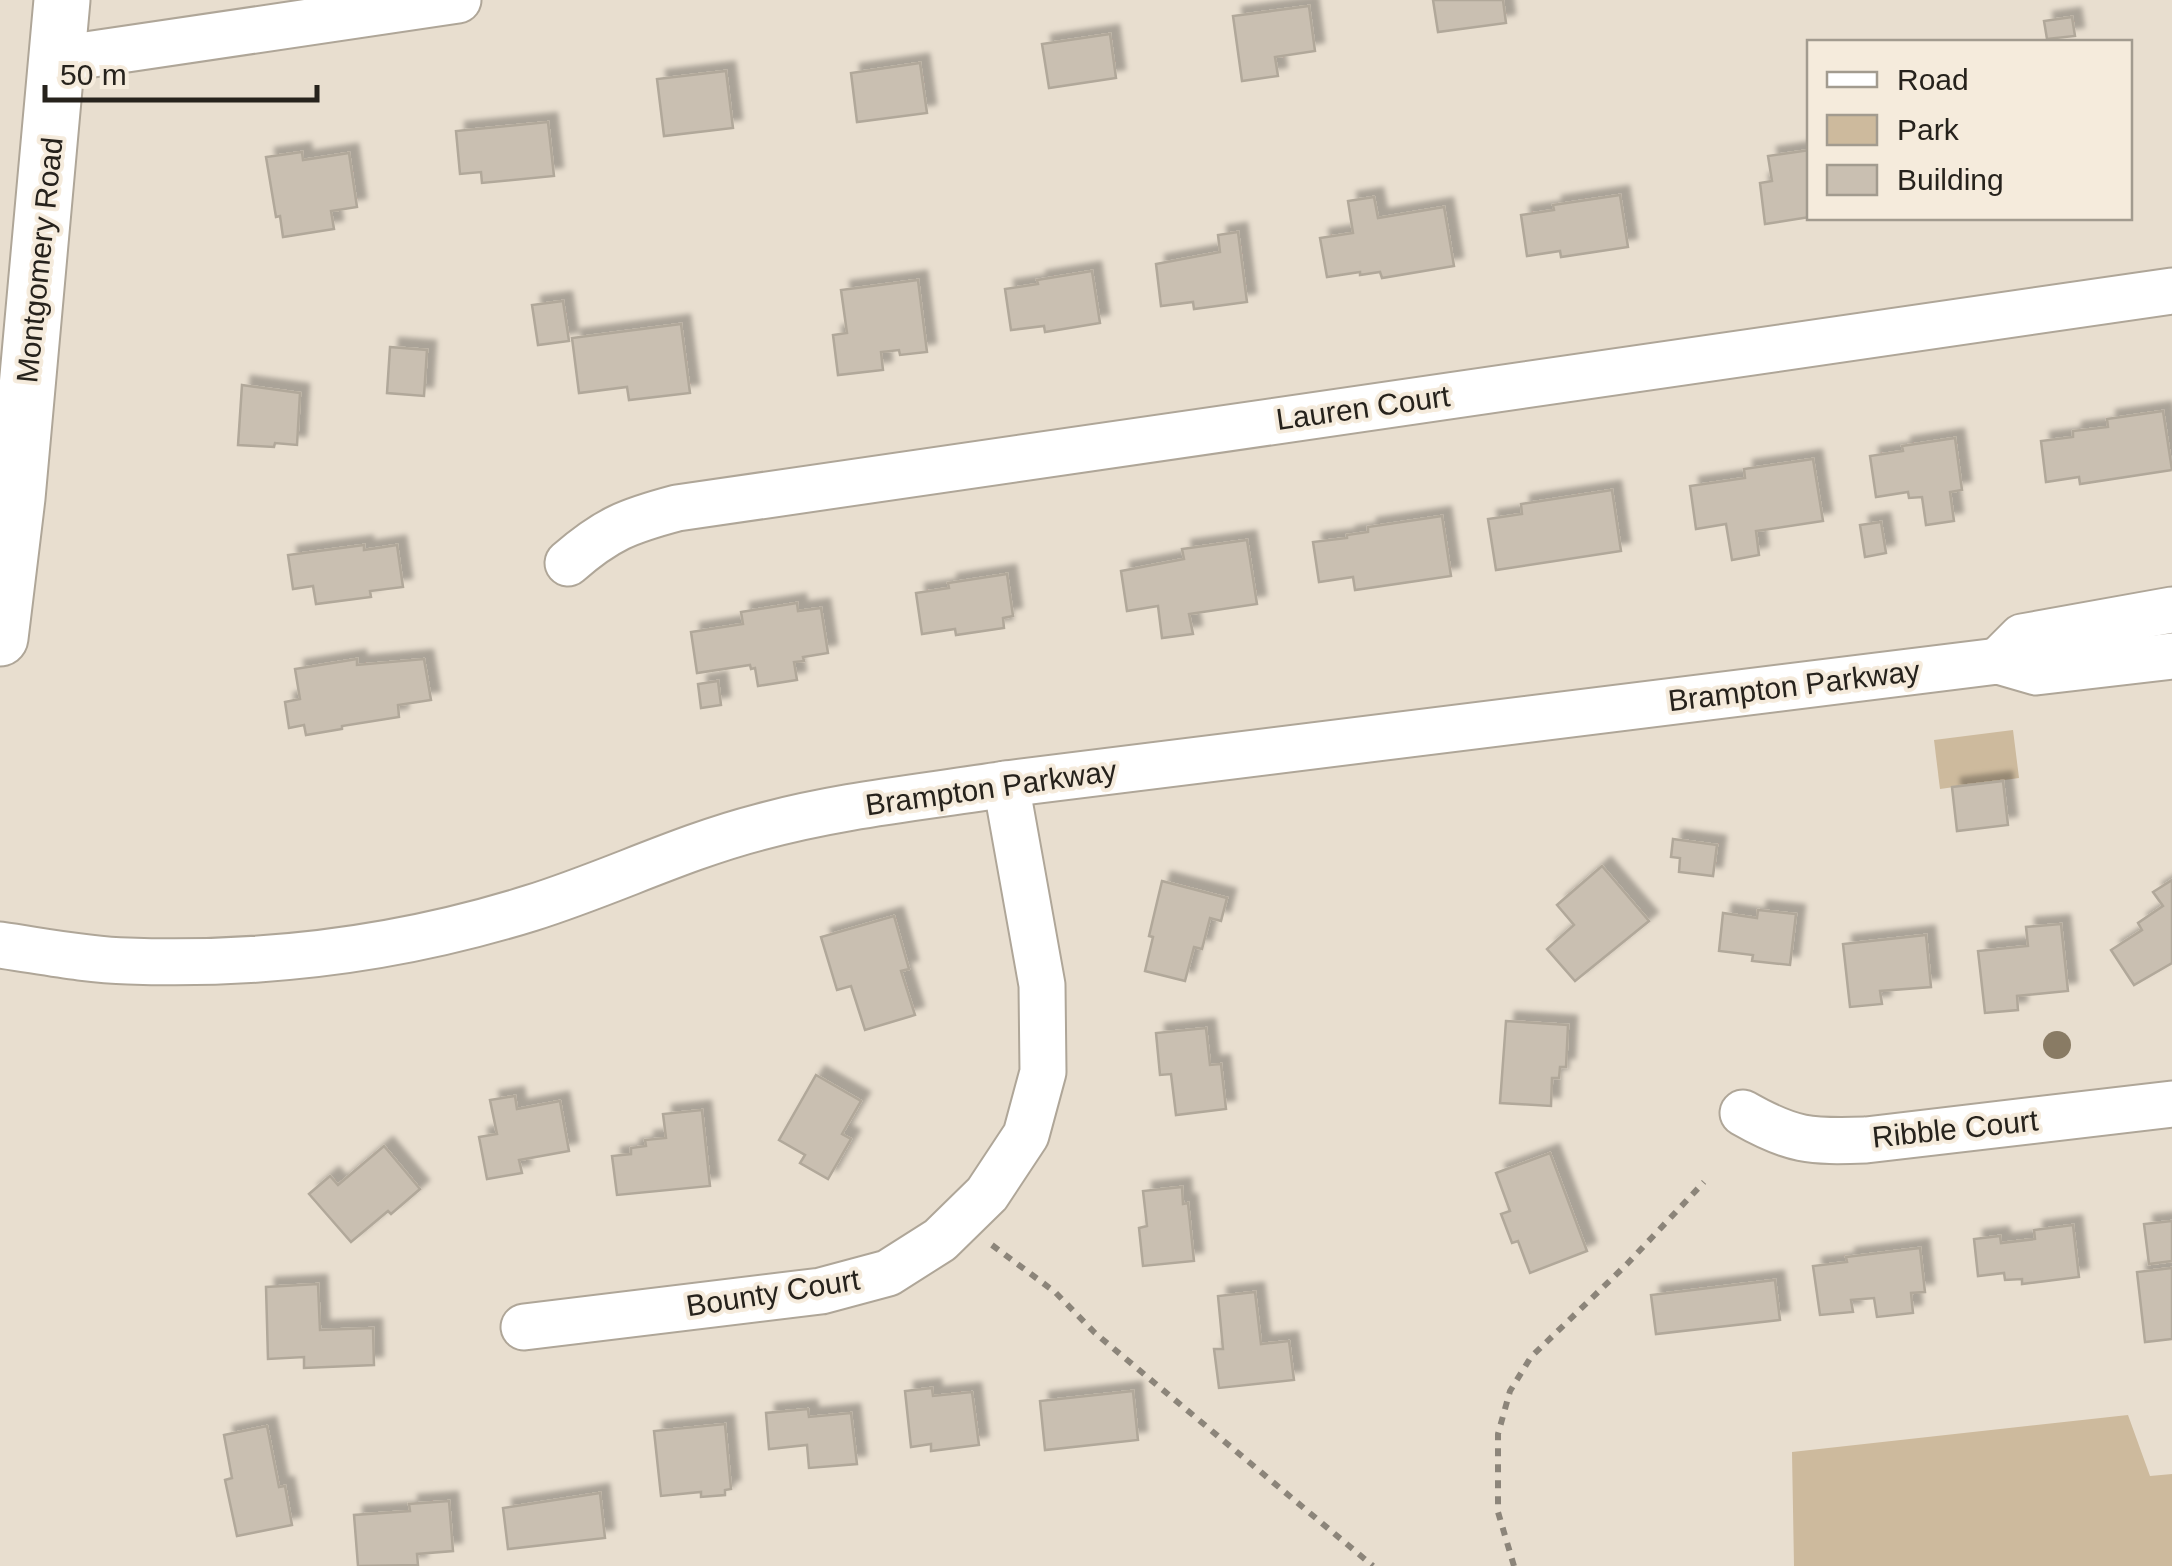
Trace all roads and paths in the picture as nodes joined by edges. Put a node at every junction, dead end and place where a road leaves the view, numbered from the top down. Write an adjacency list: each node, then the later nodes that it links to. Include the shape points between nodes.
1 (62, 0): 3 (main road, Montgomery Road)
2 (458, 0): 3 (street)
3 (59, 59): 7 (main road, Montgomery Road)
4 (2172, 291): 5 (street, Lauren Court, via 678,508 601,535)
5 (568, 564)
6 (2172, 610): 9 (street, Brampton Parkway, via 2022,637)
7 (0, 638)
8 (2172, 656): 9 (street, Brampton Parkway, via 2036,672)
9 (1998, 661): 10 (street, Brampton Parkway)
10 (1006, 784): 11 (street, Brampton Parkway, via 758,827 532,908 425,937 333,952 236,962 124,961); 15 (street, Bounty Court, via 1042,985 1043,1072 1026,1136)
11 (0, 945)
12 (2172, 1104): 13 (street, Ribble Court, via 1818,1142 1778,1133)
13 (1743, 1113)
14 (1704, 1182): 17 (path, via 1531,1357 1510,1391 1498,1434 1498,1512)
15 (963, 1220): 16 (street, Bounty Court, via 888,1272 821,1291); 18 (path)
16 (524, 1326)
17 (1512, 1565)
18 (1374, 1566)

